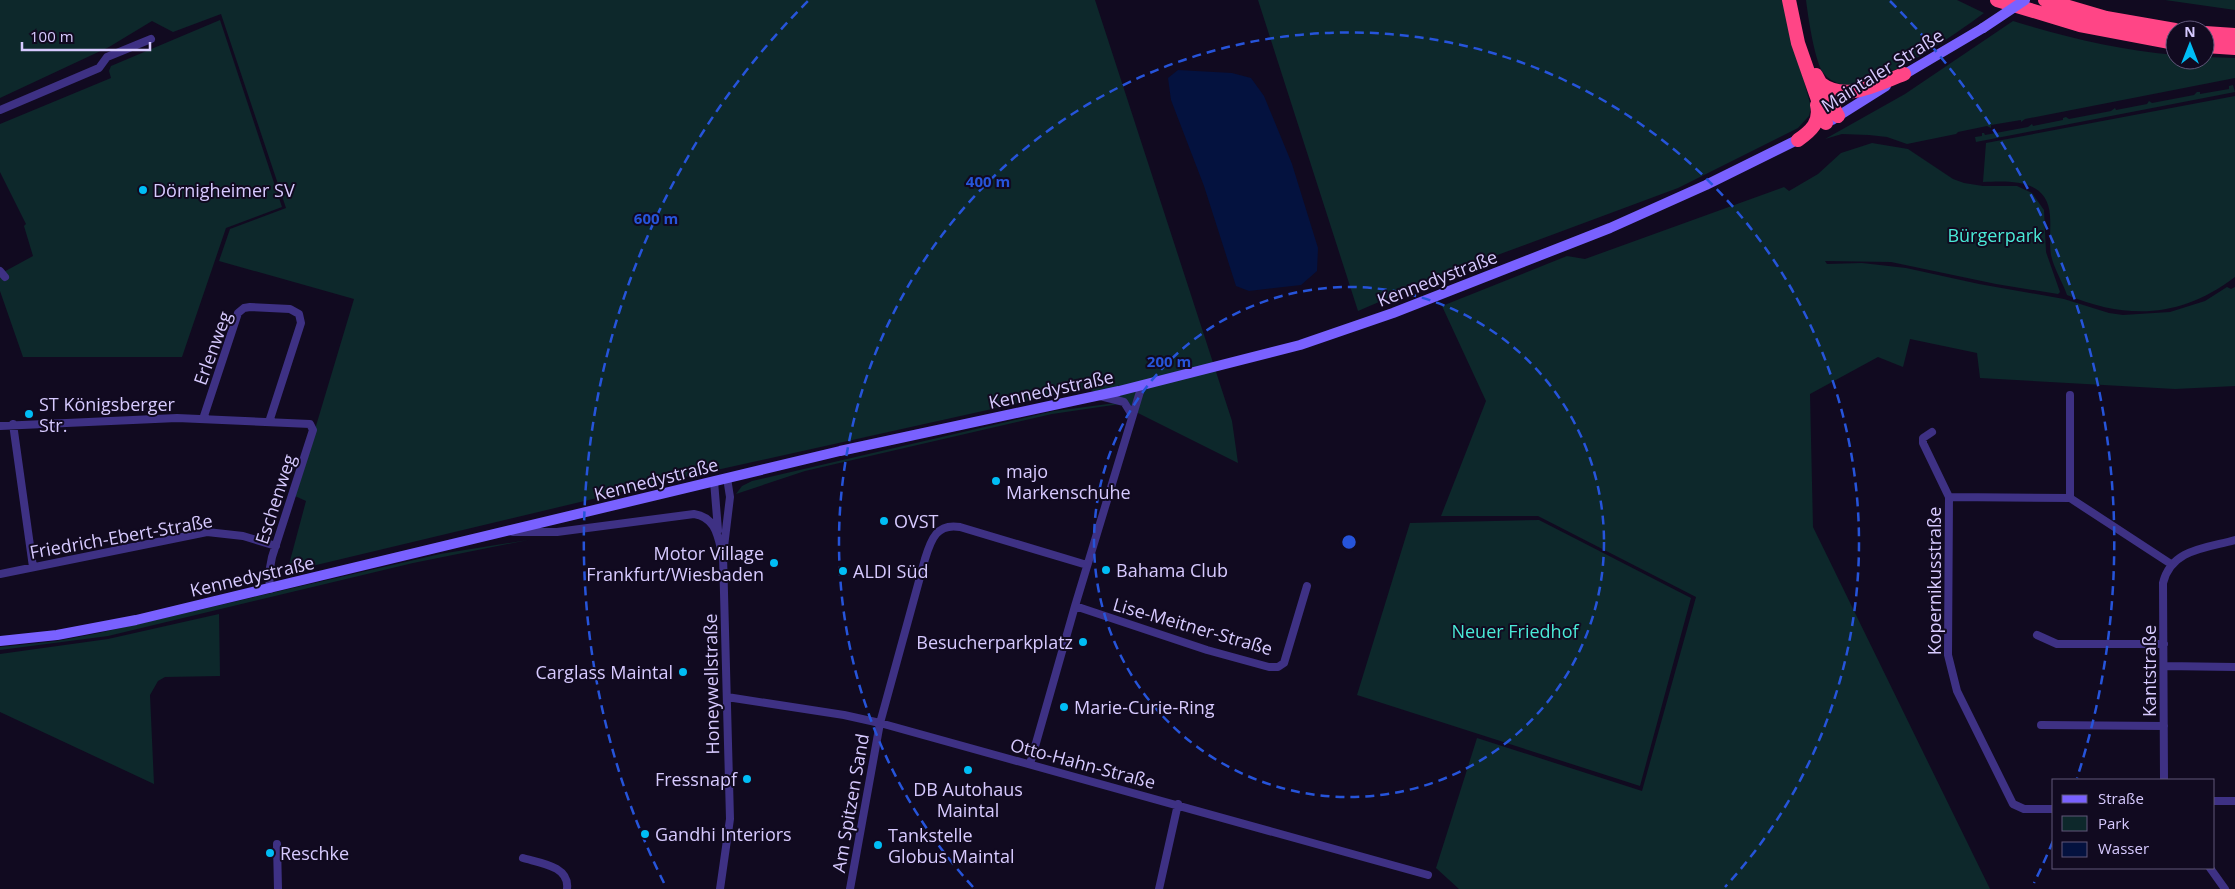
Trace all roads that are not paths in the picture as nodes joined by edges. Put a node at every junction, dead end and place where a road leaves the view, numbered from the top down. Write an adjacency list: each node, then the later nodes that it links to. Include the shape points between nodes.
1 (1788, 0): 14 (highway, via 1796,33)
2 (1797, 0): 14 (highway, via 1804,44)
3 (1997, 0): 10 (highway, via 2080,25)
4 (2025, 0): 13 (main road, Maintaler Straße, bridge)
5 (2045, 0): 6 (highway, via 2106,18)
6 (2165, 28)
7 (2215, 34): 8 (highway)
8 (2235, 34)
9 (151, 39): 15 (street, via 107,57 99,68)
10 (2165, 41)
11 (2215, 47): 12 (highway)
12 (2235, 48)
13 (1904, 74): 14 (highway, via 1844,93); 16 (main road, Maintaler Straße)
14 (1816, 86): 16 (highway); 17 (highway, via 1818,119)
15 (0, 110)
16 (1832, 120): 17 (main road, Maintaler Straße)
17 (1798, 140): 18 (main road, Maintaler Straße)
18 (1754, 162): 19 (main road, Kennedystraße, via 1610,228 1393,313 1300,345)
19 (1142, 385): 21 (main road, Kennedystraße); 22 (street)
20 (2070, 394): 31 (street)
21 (1096, 395): 22 (street, via 1124,402); 28 (main road, Kennedystraße)
22 (1132, 415): 38 (street)
23 (203, 419): 24 (street); 24 (street, Erlenweg, via 238,313 250,307 290,309 299,314 301,324); 25 (street)
24 (269, 422): 35 (street, Eschenweg, via 306,423 313,430)
25 (14, 424): 26 (street); 39 (street)
26 (0, 426)
27 (1932, 432): 30 (street, Kopernikusstraße, via 1923,438 1923,443)
28 (727, 478): 29 (main road, Kennedystraße); 36 (street, Honeywellstraße, via 730,497)
29 (714, 481): 32 (main road, Kennedystraße); 33 (street)
30 (1949, 497): 31 (street); 58 (street, Kopernikusstraße, via 1948,655 1957,690 2013,804 2024,809)
31 (2070, 498): 37 (street)
32 (509, 532): 33 (street, Kennedystraße, via 557,532 694,514 710,520); 42 (main road, Kennedystraße)
33 (718, 537): 36 (street, Kennedystraße)
34 (2235, 540): 37 (street, via 2187,553)
35 (276, 546): 39 (street, Friedrich-Ebert-Straße, via 243,536 207,532); 42 (street, Eschenweg, via 269,573)
36 (723, 555): 49 (street, Honeywellstraße)
37 (2171, 564): 46 (street, Kantstraße, via 2163,583)
38 (1087, 565): 43 (street); 50 (street, via 960,528 948,526 938,531 930,541)
39 (33, 567): 40 (street, Friedrich-Ebert-Straße)
40 (0, 574)
41 (1307, 586): 43 (street, Lise-Meitner-Straße, via 1284,663 1278,667 1207,650)
42 (270, 588): 45 (main road, Kennedystraße, via 99,628)
43 (1075, 606): 53 (street)
44 (2037, 635): 46 (street, via 2057,644)
45 (0, 641)
46 (2164, 644): 47 (street, Kantstraße)
47 (2164, 666): 48 (street); 52 (street, Kantstraße)
48 (2235, 667)
49 (727, 697): 50 (street, Otto-Hahn-Straße); 65 (street, Honeywellstraße, via 730,819)
50 (880, 723): 53 (street, Otto-Hahn-Straße); 66 (street, Am Spitzen Sand)
51 (2041, 725): 52 (street)
52 (2164, 726): 54 (street, Kantstraße)
53 (1030, 764): 57 (street, Otto-Hahn-Straße)
54 (2164, 779)
55 (2215, 800): 56 (street)
56 (2235, 801)
57 (1178, 804): 62 (street, Otto-Hahn-Straße); 67 (street)
58 (2052, 809)
59 (277, 844): 63 (street)
60 (523, 858): 64 (street, via 558,869 566,876)
61 (2211, 869): 68 (street)
62 (1428, 875)
63 (278, 889)
64 (567, 889)
65 (720, 889)
66 (850, 889)
67 (1159, 889)
68 (2226, 889)

